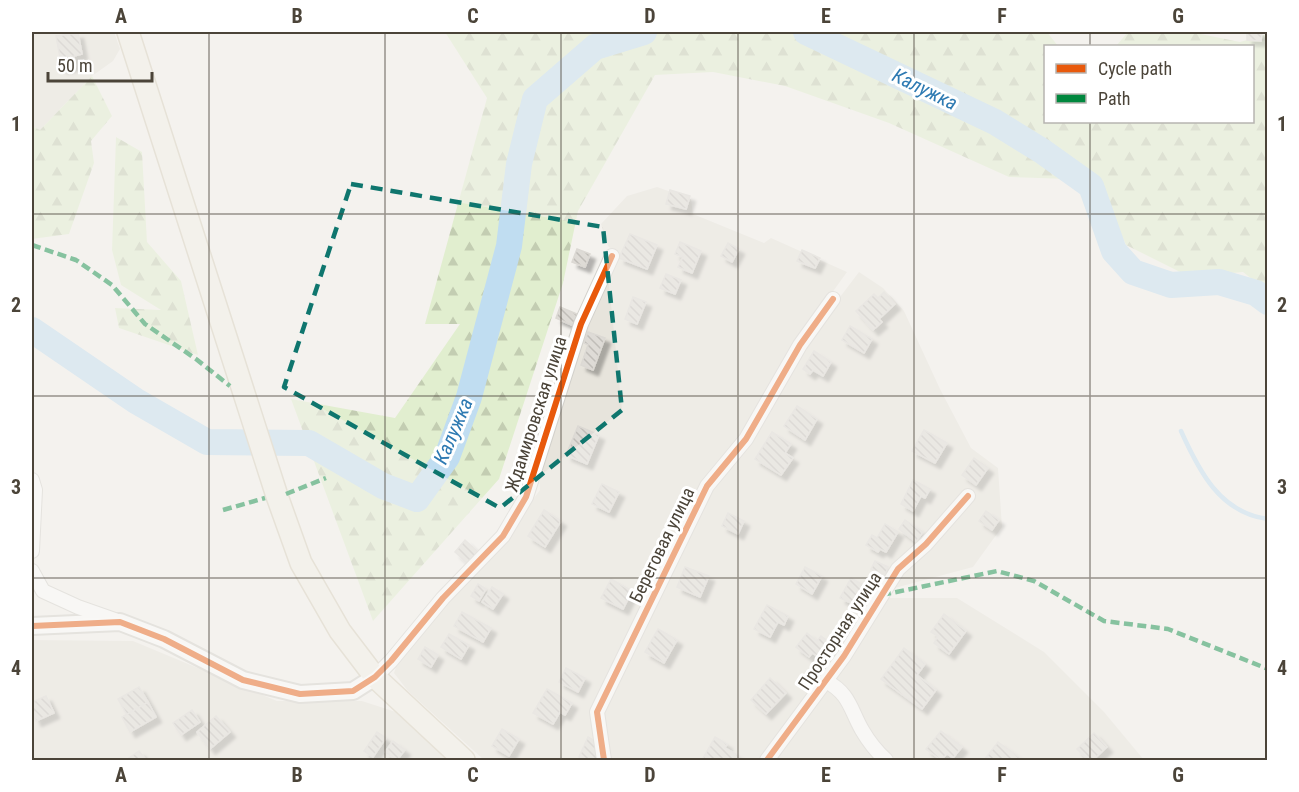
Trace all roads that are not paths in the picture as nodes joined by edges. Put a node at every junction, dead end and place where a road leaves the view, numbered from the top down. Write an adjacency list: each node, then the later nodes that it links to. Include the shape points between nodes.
1 (128, 32): 10 (main road, via 301,563 340,631)
2 (612, 256): 10 (street, Ждамировская улица, via 581,324 526,497 503,536)
3 (833, 299): 13 (street, Береговая улица, via 800,345 746,439 707,486 597,712)
4 (32, 480): 6 (street)
5 (968, 496): 11 (street, Просторная улица, via 898,569)
6 (32, 551)
7 (32, 571): 8 (street, via 43,591)
8 (120, 622): 9 (street); 10 (street, via 164,639 243,680 300,694 353,691)
9 (32, 626)
10 (375, 677): 12 (main road)
11 (826, 681): 14 (street, Просторная улица); 15 (street, Просторная улица, via 837,687 850,703 862,730)
12 (464, 760)
13 (604, 760)
14 (767, 760)
15 (886, 760)

